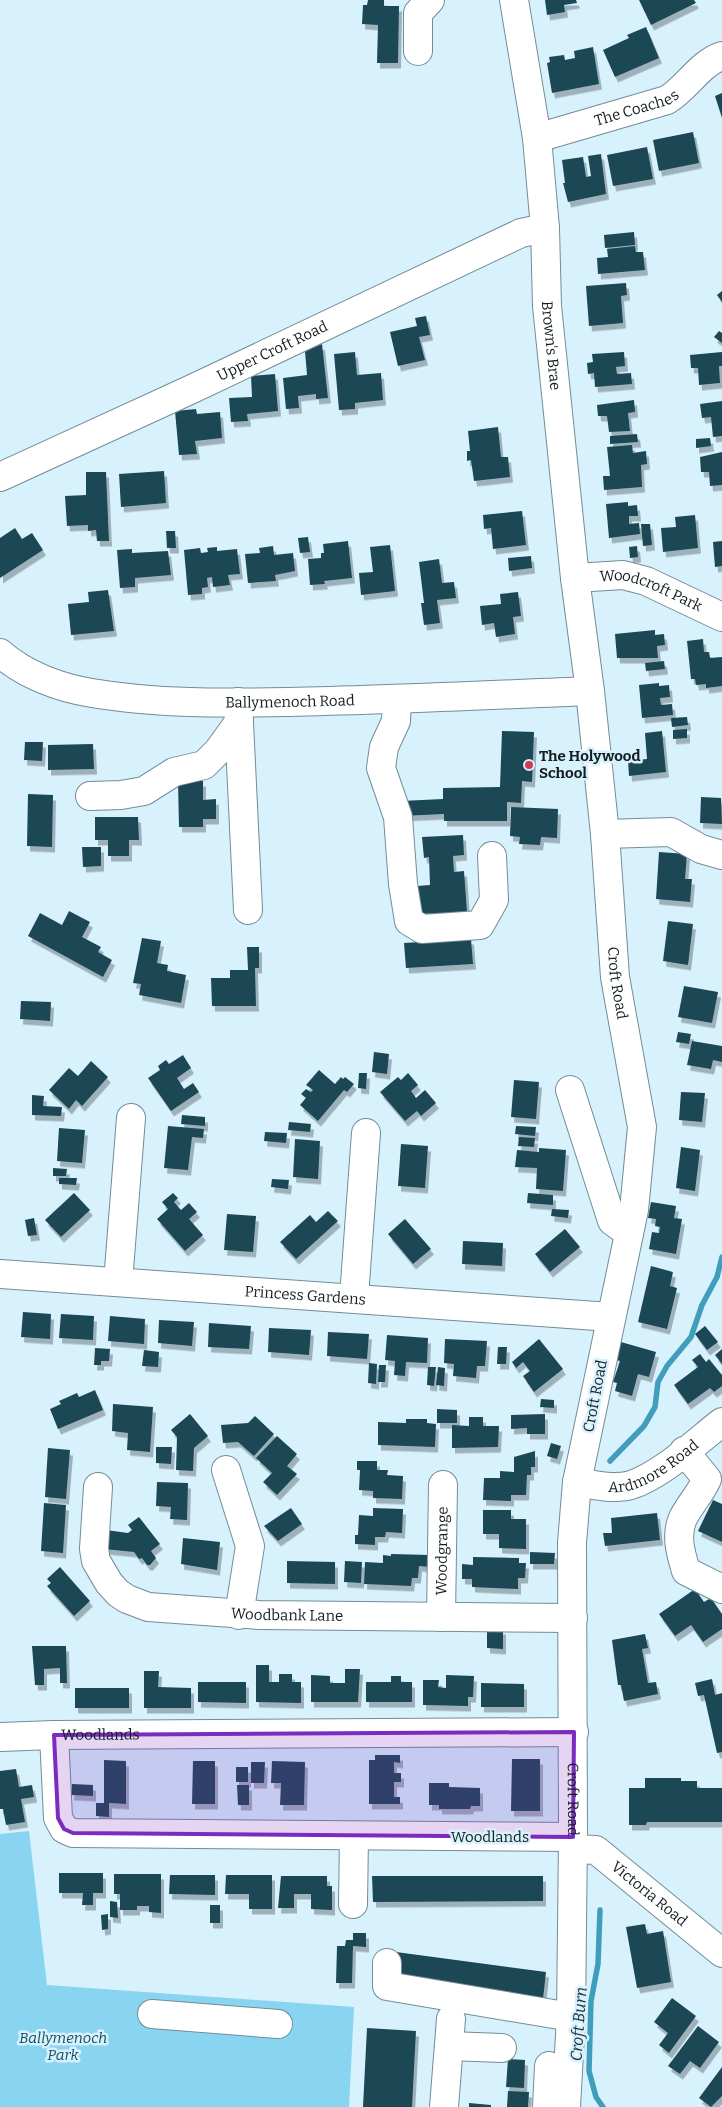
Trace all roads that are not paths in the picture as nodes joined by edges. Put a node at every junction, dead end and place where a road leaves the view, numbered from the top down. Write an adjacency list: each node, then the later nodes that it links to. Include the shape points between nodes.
1 (430, 0): 3 (street, via 418,14)
2 (514, 0): 5 (street, Brown's Brae)
3 (418, 51)
4 (722, 56): 5 (street, The Coaches, via 712,60 677,94 656,105)
5 (537, 138): 6 (street, Brown's Brae)
6 (545, 228): 7 (street, Upper Croft Road, via 520,232); 8 (street, Brown's Brae, via 546,306)
7 (0, 477)
8 (575, 578): 9 (street, Woodcroft Park, via 623,575 646,581); 11 (street, Brown's Brae)
9 (722, 617)
10 (0, 653): 13 (street, Ballymenoch Road, via 48,681 93,694 165,700)
11 (590, 691): 12 (street, Ballymenoch Road); 15 (street, Croft Road)
12 (397, 699): 13 (street, Ballymenoch Road); 17 (street, via 396,721 384,747 381,768 398,817 409,921 422,929 480,925 494,900)
13 (238, 712): 14 (street, via 218,751 204,765 174,772 144,791); 18 (street)
14 (90, 796)
15 (605, 834): 16 (street, via 671,832 701,849); 22 (street, Croft Road, via 615,977 642,1126)
16 (722, 855)
17 (492, 856)
18 (248, 910)
19 (570, 1090): 22 (street, via 612,1221)
20 (132, 1118): 24 (street)
21 (366, 1133): 25 (street)
22 (629, 1233): 26 (street, Croft Road)
23 (0, 1274): 24 (street, Princess Gardens)
24 (118, 1282): 25 (street, Princess Gardens)
25 (354, 1297): 26 (street, Princess Gardens)
26 (611, 1316): 31 (street, Croft Road)
27 (722, 1422): 28 (street, Ardmore Road)
28 (684, 1451): 30 (street); 31 (street, Ardmore Road, via 649,1478 629,1486)
29 (226, 1470): 35 (street, via 250,1546)
30 (713, 1480): 34 (street, via 707,1478 702,1492 683,1519 678,1545 686,1572)
31 (577, 1482): 37 (street, Croft Road, via 572,1543)
32 (443, 1485): 36 (street, Woodgrange)
33 (98, 1488): 35 (street, Woodbank Lane, via 94,1548 102,1573 118,1593 148,1607)
34 (722, 1589)
35 (240, 1615): 36 (street, Woodbank Lane)
36 (441, 1617): 37 (street, Woodbank Lane)
37 (573, 1618): 38 (street, Croft Road)
38 (574, 1732): 39 (street, Woodlands); 42 (street, Croft Road)
39 (54, 1735): 40 (street); 41 (street, Woodlands, via 58,1818 68,1832)
40 (0, 1738)
41 (354, 1836): 42 (street, Woodlands); 43 (street)
42 (573, 1843): 44 (street, Victoria Road, via 596,1850); 47 (street, Croft Road)
43 (353, 1904)
44 (722, 1953)
45 (386, 1963): 47 (street, via 387,1986)
46 (152, 2014): 48 (street)
47 (571, 2017): 53 (street, Croft Road)
48 (278, 2024)
49 (502, 2048): 51 (street, via 450,2032)
50 (549, 2066): 52 (street)
51 (444, 2107)
52 (547, 2107)
53 (566, 2107)

